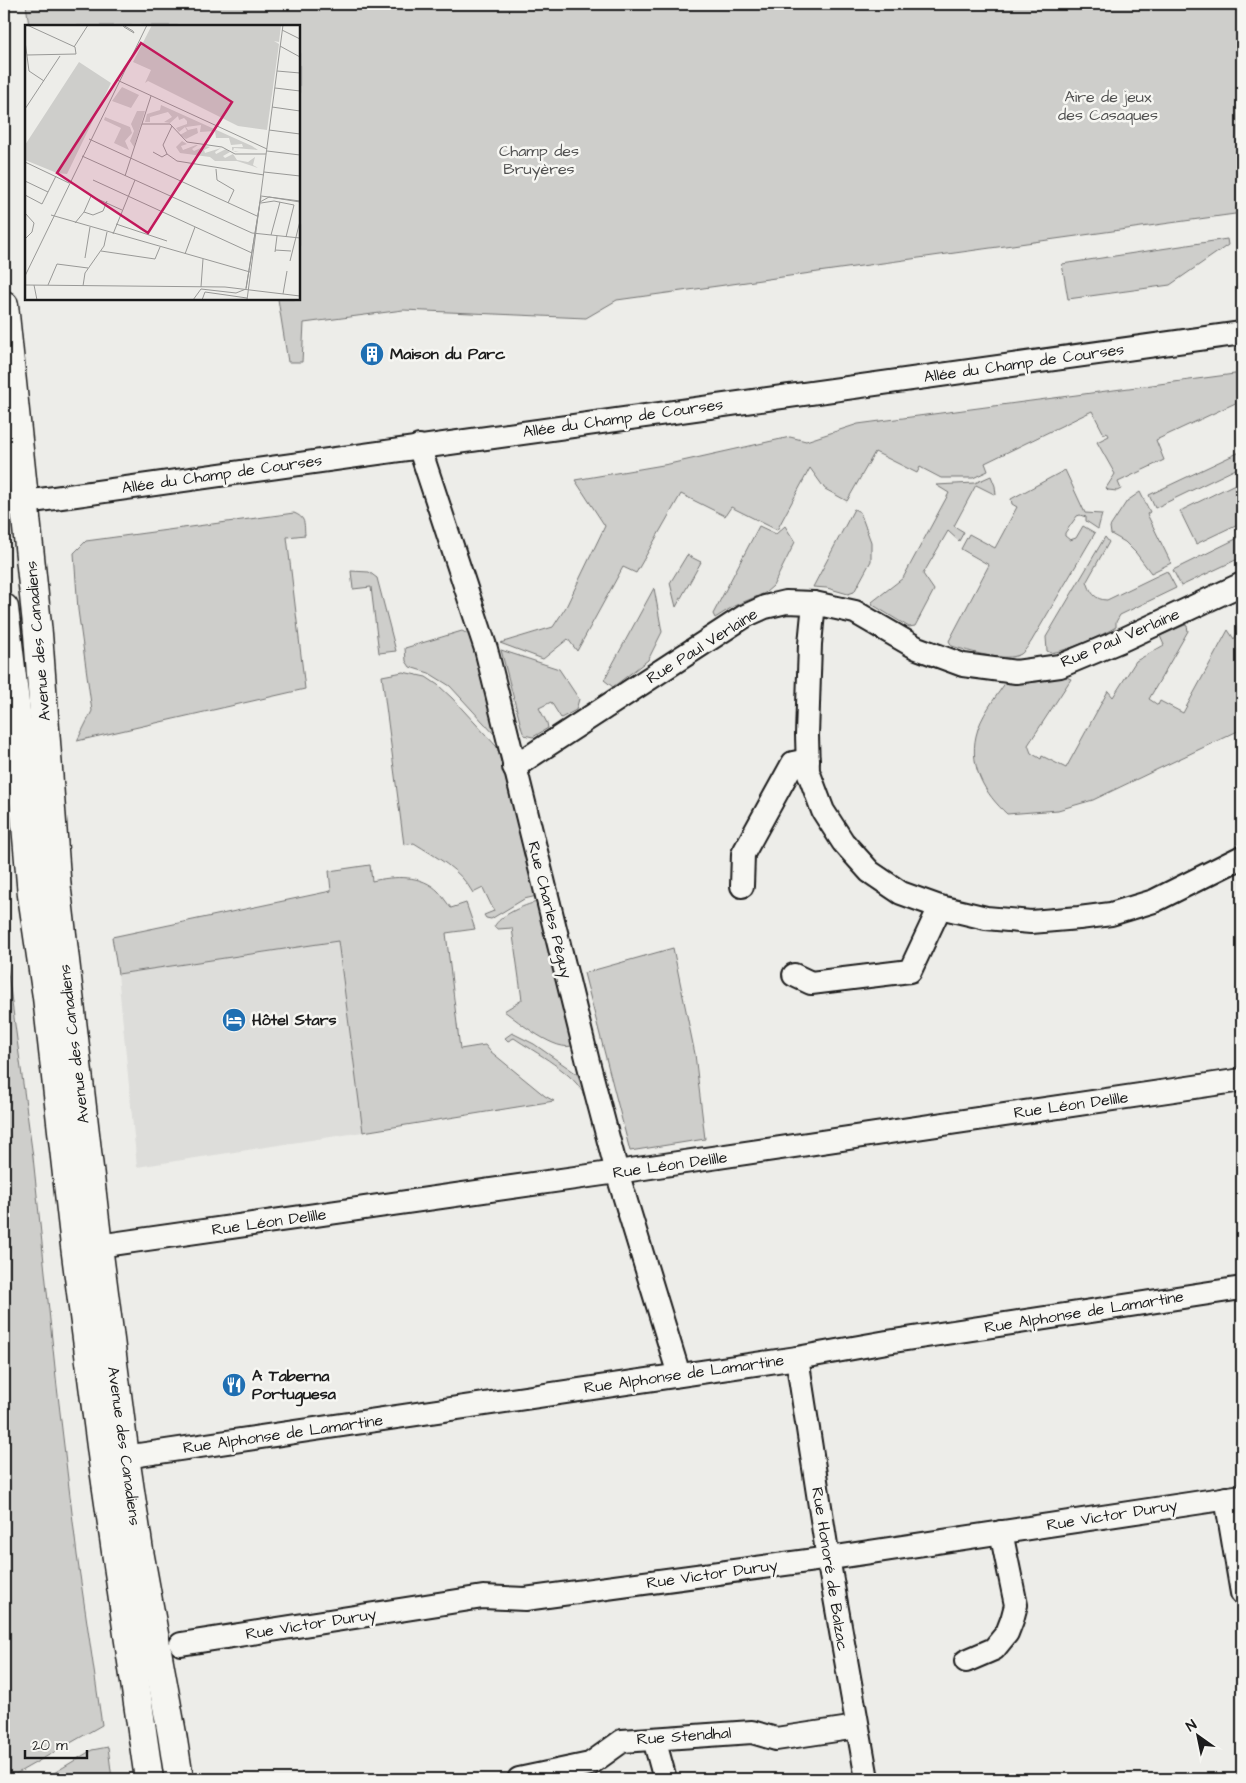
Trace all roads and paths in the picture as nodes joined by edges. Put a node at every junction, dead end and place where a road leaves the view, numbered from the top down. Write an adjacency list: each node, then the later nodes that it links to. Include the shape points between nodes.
1 (4, 305): 4 (main road, Avenue des Canadiens)
2 (1242, 332): 3 (street, Allée du Champ de Courses)
3 (419, 446): 4 (street, Allée du Champ de Courses); 9 (street, Rue Charles Péguy, via 486,649)
4 (14, 503): 16 (main road, Avenue des Canadiens, via 32,560 57,892)
5 (1242, 584): 6 (street, Rue Paul Verlaine, via 1060,666 1016,672 963,665 917,648 855,612)
6 (814, 603): 8 (street); 9 (street, Rue Paul Verlaine, via 786,602 746,616)
7 (4, 608): 29 (main road, Avenue des Canadiens, via 32,895 75,1246)
8 (808, 760): 11 (street, via 793,763 743,854); 12 (street, via 808,771 823,811 850,850 870,872 901,893)
9 (514, 766): 15 (street, Rue Charles Péguy)
10 (1242, 857): 12 (street, via 1154,901 1111,914 1031,922 986,918)
11 (742, 886)
12 (940, 907): 13 (street, via 910,970 811,983)
13 (794, 975)
14 (1242, 1080): 15 (street, Rue Léon Delille)
15 (617, 1172): 16 (street, Rue Léon Delille); 19 (street, Rue Charles Péguy)
16 (98, 1246): 20 (main road, Avenue des Canadiens)
17 (1242, 1288): 18 (street, Rue Alphonse de Lamartine)
18 (797, 1358): 19 (street, Rue Alphonse de Lamartine); 23 (street, Rue Honoré de Balzac)
19 (677, 1375): 20 (street, Rue Alphonse de Lamartine)
20 (125, 1457): 30 (main road, Avenue des Canadiens)
21 (1234, 1497): 22 (street, Rue Victor Duruy); 24 (street)
22 (1001, 1532): 23 (street, Rue Victor Duruy); 26 (street, via 1016,1605 1012,1620 1007,1633 994,1649)
23 (828, 1558): 25 (street, Rue Victor Duruy, via 525,1599 483,1597); 27 (street, Rue Honoré de Balzac)
24 (1242, 1593)
25 (181, 1644)
26 (966, 1661)
27 (857, 1726): 28 (street, Rue Stendhal, via 776,1739 752,1732); 33 (street, Rue Honoré de Balzac)
28 (654, 1739): 31 (street, Rue Stendhal, via 622,1741 590,1764); 32 (street)
29 (149, 1779)
30 (179, 1779)
31 (519, 1779)
32 (665, 1779)
33 (867, 1779)

